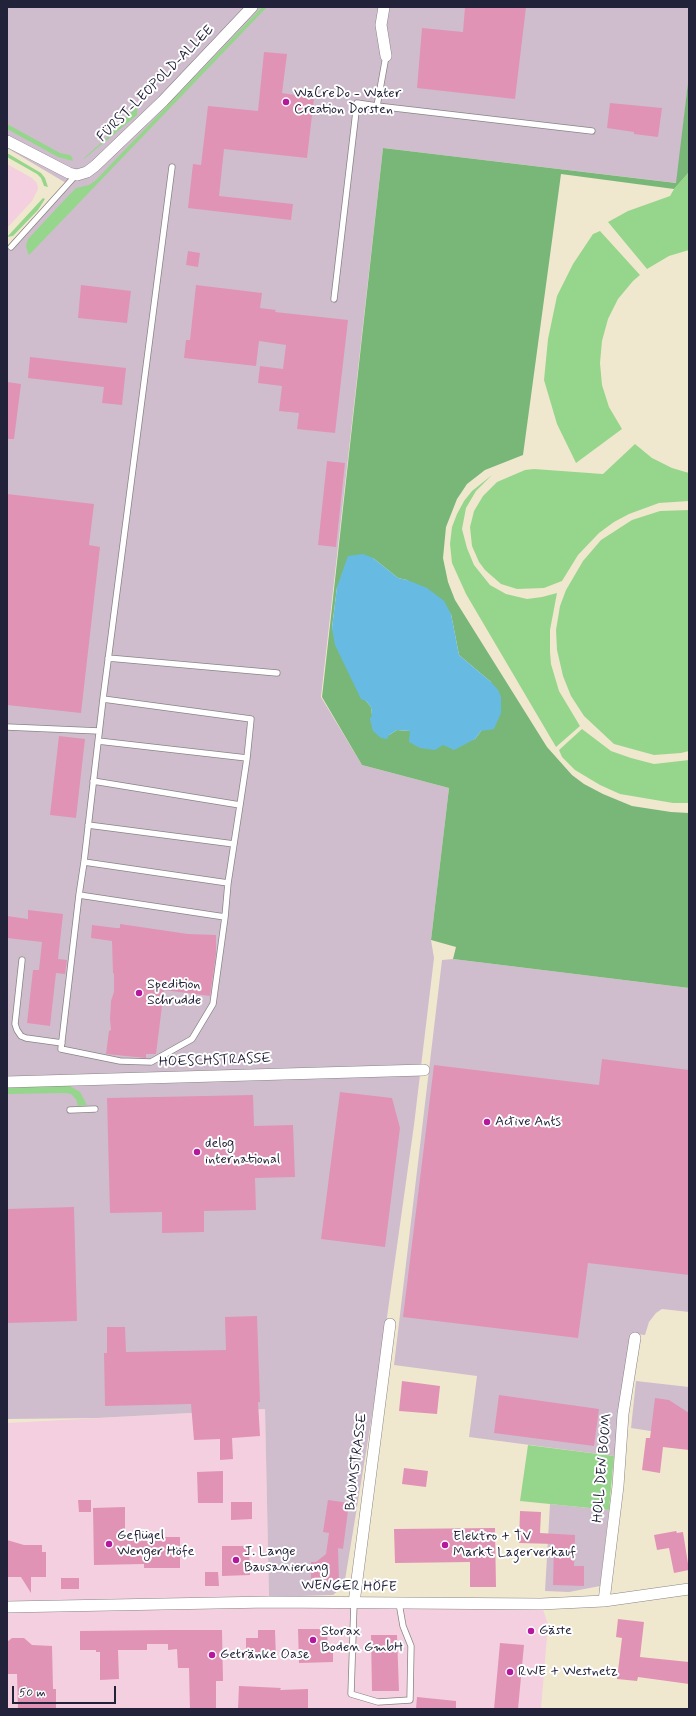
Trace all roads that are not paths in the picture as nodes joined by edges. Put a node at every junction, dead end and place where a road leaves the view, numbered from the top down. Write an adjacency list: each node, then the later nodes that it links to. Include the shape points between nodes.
1 (252, 7): 8 (street, FÜRST-LEOPOLD-ALLEE, via 163,101 95,166)
2 (384, 7): 3 (street, via 382,25)
3 (386, 56): 4 (lane)
4 (377, 106): 5 (lane); 10 (lane, via 357,103)
5 (592, 131)
6 (7, 141): 8 (street, via 60,170)
7 (172, 167): 11 (lane)
8 (77, 175): 9 (lane, FÜRST-LEOPOLD-ALLEE)
9 (11, 247)
10 (334, 299)
11 (108, 658): 12 (lane); 13 (lane)
12 (277, 673)
13 (103, 699): 15 (lane); 17 (lane, via 251,719)
14 (7, 727): 15 (lane)
15 (99, 731): 16 (lane)
16 (98, 741): 17 (lane); 18 (lane)
17 (247, 758): 19 (lane)
18 (93, 782): 19 (lane); 20 (lane)
19 (240, 805): 21 (lane)
20 (88, 825): 21 (lane); 22 (lane)
21 (234, 844): 23 (lane)
22 (84, 862): 23 (lane); 24 (lane)
23 (228, 884): 25 (lane)
24 (79, 895): 25 (lane); 27 (lane)
25 (225, 916): 27 (lane, via 213,1004 192,1039 151,1062 120,1061 61,1049)
26 (22, 960): 27 (lane, via 15,1024 17,1030 26,1038)
27 (62, 1043)
28 (424, 1070): 29 (street, HOESCHSTRASSE)
29 (7, 1082)
30 (95, 1109): 31 (lane)
31 (70, 1110)
32 (390, 1324): 36 (street, BAUMSTRASSE)
33 (635, 1338): 35 (street, HOLL DEN BOOM, via 623,1414 618,1486)
34 (689, 1589): 35 (street, WENGER HÖFE)
35 (604, 1601): 37 (street, WENGER HÖFE, via 541,1604)
36 (354, 1603): 37 (street, WENGER HÖFE); 37 (lane, via 351,1694 378,1702 410,1700 411,1646 402,1626); 38 (street, WENGER HÖFE)
37 (399, 1603)
38 (7, 1607)

